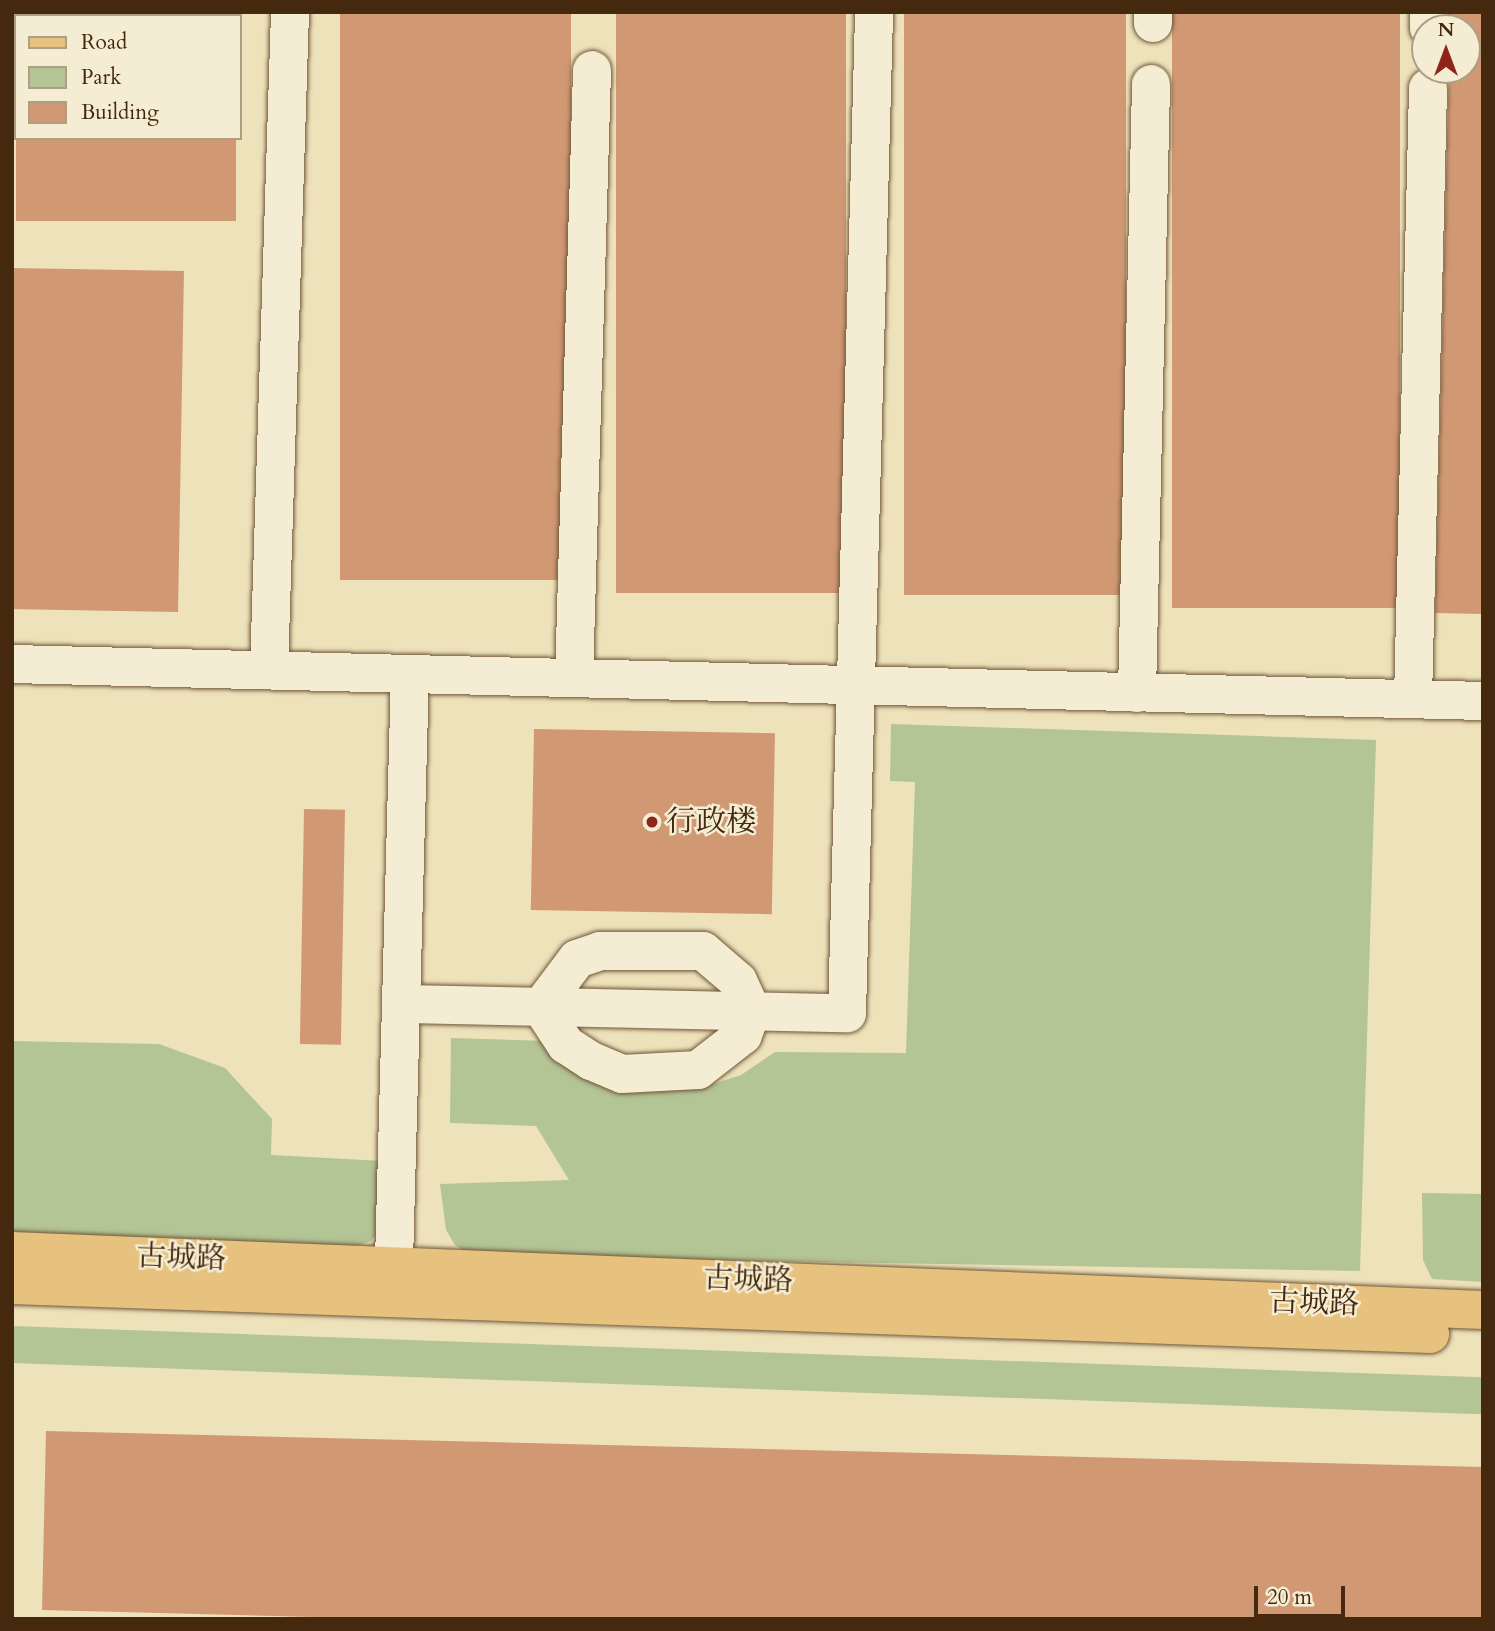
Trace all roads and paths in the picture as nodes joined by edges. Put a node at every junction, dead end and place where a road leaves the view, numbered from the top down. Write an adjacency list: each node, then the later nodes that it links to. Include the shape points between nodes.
1 (290, 12): 7 (lane)
2 (874, 12): 10 (lane)
3 (592, 70): 9 (lane)
4 (1151, 84): 11 (lane)
5 (1428, 88): 12 (lane)
6 (12, 664): 7 (lane)
7 (269, 670): 8 (lane)
8 (410, 674): 9 (lane); 14 (lane)
9 (574, 678): 10 (lane)
10 (855, 685): 11 (lane); 16 (lane, via 847,1013)
11 (1137, 693): 12 (lane)
12 (1413, 699): 13 (lane)
13 (1483, 701)
14 (401, 1004): 15 (lane); 18 (lane)
15 (541, 1007): 16 (lane); 16 (lane, via 577,959 600,951 703,951 738,981); 16 (lane, via 566,1045 591,1061 622,1073 666,1076 698,1070 724,1054 743,1035)
16 (752, 1011)
17 (12, 1251): 18 (main road, 古城路)
18 (393, 1282): 19 (main road, 古城路); 20 (main road, 古城路); 21 (main road, 古城路)
19 (12, 1285)
20 (1483, 1310)
21 (1483, 1336)

